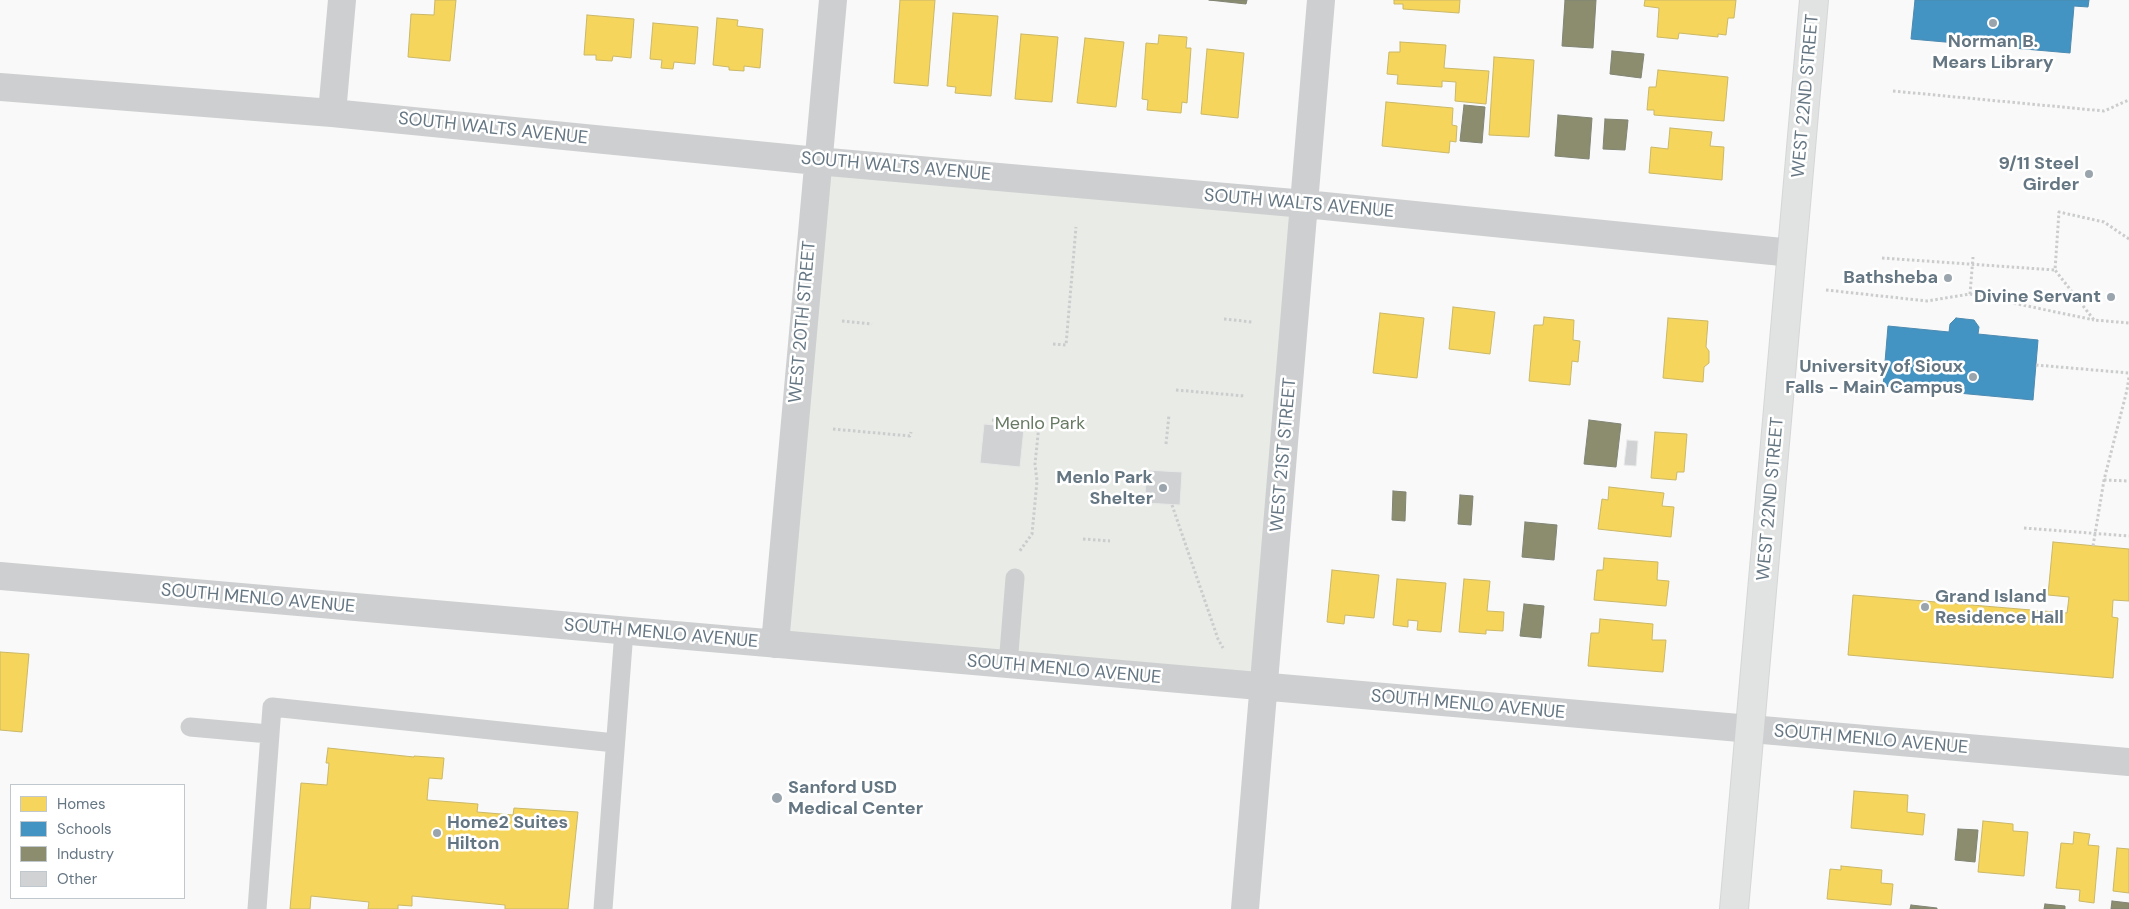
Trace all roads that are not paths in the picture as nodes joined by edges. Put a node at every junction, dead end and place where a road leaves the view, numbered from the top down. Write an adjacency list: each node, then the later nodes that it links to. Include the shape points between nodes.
1 (342, 0): 6 (street)
2 (833, 0): 7 (street, WEST 20TH STREET)
3 (1321, 0): 8 (street, WEST 21ST STREET)
4 (1814, 0): 9 (street, WEST 22ND STREET)
5 (0, 87): 6 (street, SOUTH WALTS AVENUE)
6 (332, 113): 7 (street, SOUTH WALTS AVENUE)
7 (817, 161): 8 (street, SOUTH WALTS AVENUE); 13 (street, WEST 20TH STREET)
8 (1305, 204): 9 (street, SOUTH WALTS AVENUE); 15 (street, WEST 21ST STREET)
9 (1792, 253): 17 (street, WEST 22ND STREET)
10 (0, 576): 12 (street, SOUTH MENLO AVENUE)
11 (1015, 578): 14 (lane)
12 (624, 631): 13 (street, SOUTH MENLO AVENUE); 19 (lane)
13 (775, 644): 14 (street, SOUTH MENLO AVENUE)
14 (1008, 665): 15 (street, SOUTH MENLO AVENUE)
15 (1265, 687): 17 (street, SOUTH MENLO AVENUE); 23 (street, WEST 21ST STREET)
16 (190, 727): 18 (lane)
17 (1751, 729): 20 (street, SOUTH MENLO AVENUE); 24 (street, WEST 22ND STREET)
18 (270, 734): 19 (lane, via 272,707); 21 (lane)
19 (615, 743): 22 (lane)
20 (2129, 762)
21 (257, 909)
22 (603, 909)
23 (1245, 909)
24 (1734, 909)

